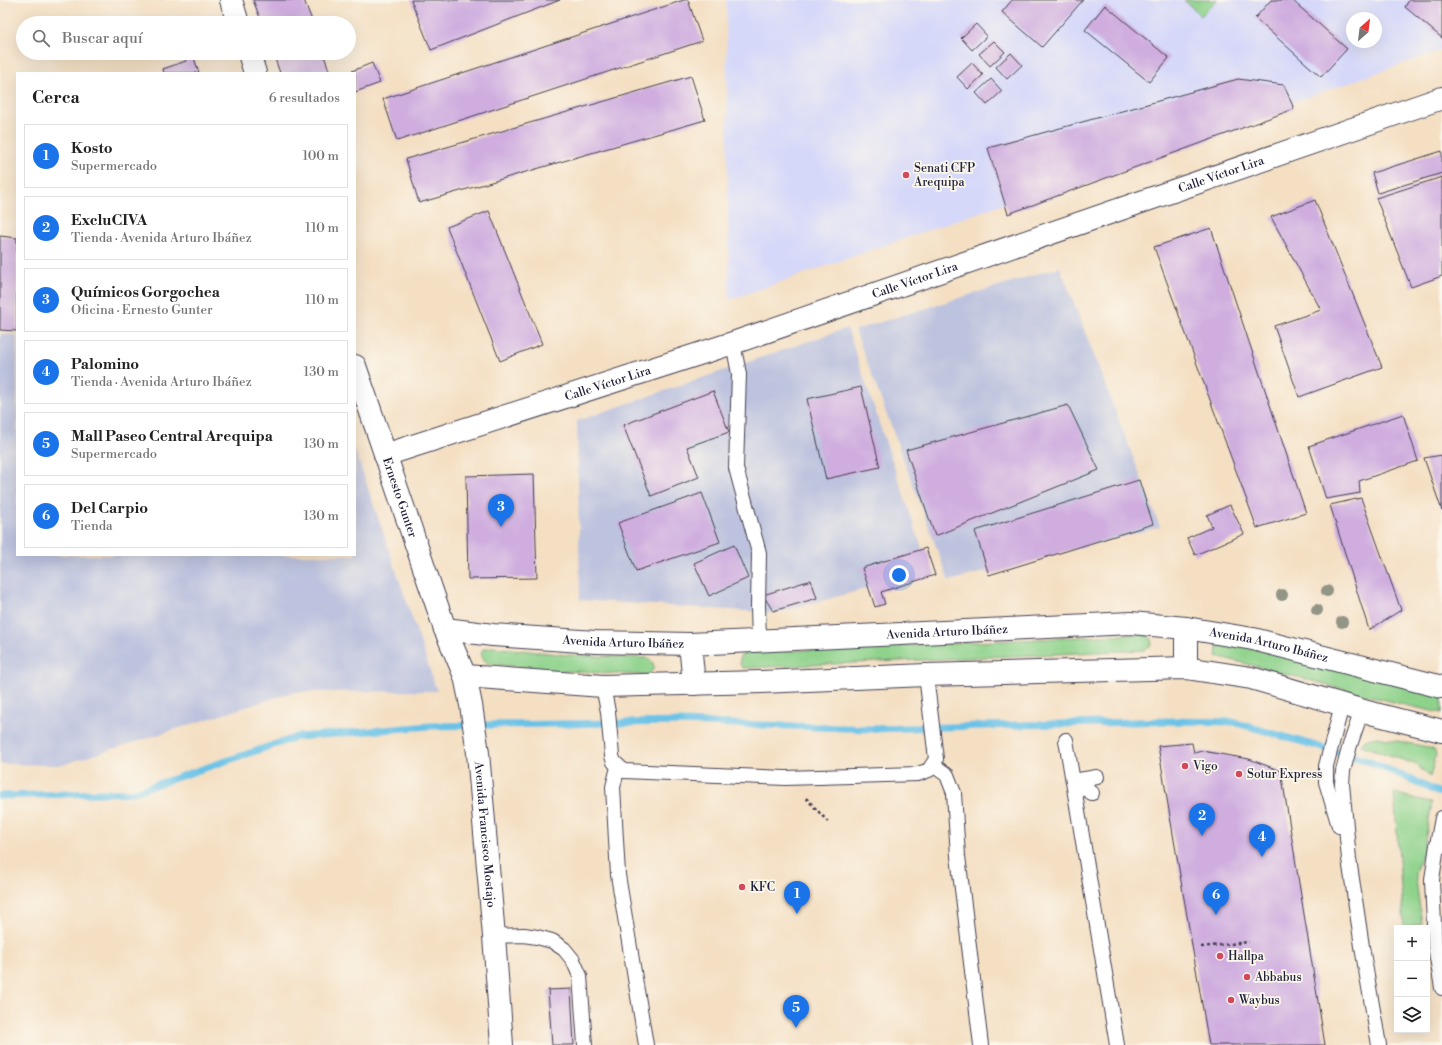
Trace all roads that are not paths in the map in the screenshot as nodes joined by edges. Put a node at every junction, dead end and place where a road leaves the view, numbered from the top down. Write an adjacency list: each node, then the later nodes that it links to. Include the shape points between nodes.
1 (230, 0): 2 (main road)
2 (236, 16)
3 (250, 60): 4 (main road)
4 (255, 72)
5 (1442, 98): 6 (main road, Calle Víctor Lira)
6 (734, 343): 8 (main road, Calle Víctor Lira); 11 (lane, via 740,374 736,468 759,553)
7 (356, 369): 8 (main road, Ernesto Gunter)
8 (385, 455): 10 (main road, Ernesto Gunter)
9 (1186, 628): 11 (main road, Avenida Arturo Ibáñez, via 1131,623); 13 (main road); 18 (main road, Avenida Arturo Ibáñez, via 1253,639)
10 (445, 629): 12 (main road, Avenida Arturo Ibáñez, via 580,641); 15 (main road, Avenida Francisco Mostajo)
11 (759, 641): 12 (main road, Avenida Arturo Ibáñez)
12 (690, 644): 16 (main road)
13 (1186, 668): 14 (main road); 19 (main road, via 1251,678)
14 (926, 675): 16 (main road); 23 (lane)
15 (465, 676): 17 (main road); 30 (main road, Avenida Francisco Mostajo, via 478,753)
16 (694, 684): 17 (main road)
17 (603, 686): 22 (lane)
18 (1442, 687)
19 (1352, 707): 20 (main road); 29 (lane, via 1350,745 1343,771); 29 (lane, via 1333,741 1326,766 1326,782)
20 (1442, 731)
21 (1066, 740): 25 (lane)
22 (615, 762): 23 (lane, via 624,771 785,778 918,774 930,770); 34 (lane, via 613,787 618,876)
23 (935, 762): 35 (lane, via 947,775 954,792 958,856)
24 (1097, 777): 25 (lane)
25 (1073, 781): 26 (lane); 36 (lane)
26 (1092, 793)
27 (1442, 818): 28 (lane)
28 (1440, 845): 31 (lane, via 1432,880 1436,946)
29 (1349, 859): 37 (lane)
30 (494, 936): 32 (main road, Avenida Francisco Mostajo); 33 (lane, via 524,935 552,941 573,960 580,976)
31 (1442, 988)
32 (502, 1045)
33 (585, 1045)
34 (646, 1045)
35 (982, 1045)
36 (1117, 1045)
37 (1379, 1045)

